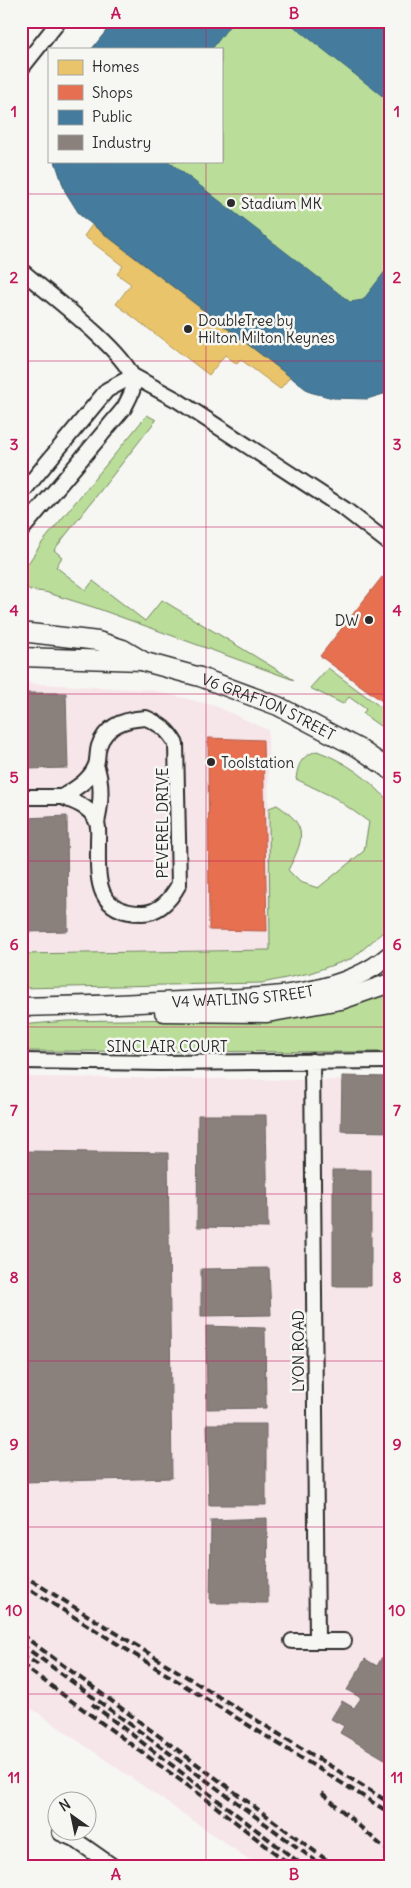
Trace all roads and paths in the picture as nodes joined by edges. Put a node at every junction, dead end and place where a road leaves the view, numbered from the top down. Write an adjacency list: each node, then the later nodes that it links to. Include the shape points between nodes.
1 (59, 21): 2 (street)
2 (21, 70)
3 (21, 270): 4 (street, via 110,347)
4 (133, 376): 5 (street, via 107,390); 6 (street, via 134,386 124,408); 7 (street, via 177,400 346,510)
5 (21, 494)
6 (21, 531)
7 (390, 544)
8 (25, 629): 12 (street, V6 GRAFTON STREET, via 98,641)
9 (21, 649): 11 (street)
10 (21, 657): 11 (street, V6 GRAFTON STREET)
11 (45, 659): 12 (street, V6 GRAFTON STREET)
12 (145, 662): 14 (street, V6 GRAFTON STREET, via 200,677 278,706 360,748)
13 (96, 765): 15 (street, PEVEREL DRIVE, via 82,784); 17 (street, PEVEREL DRIVE, via 101,805); 17 (street, PEVEREL DRIVE, via 98,746 106,732 117,724 146,718 159,723 170,733 178,758 179,884 172,897 150,913 119,909 110,902 98,883)
14 (389, 770)
15 (62, 796): 16 (street); 17 (street, via 86,808)
16 (21, 797)
17 (98, 823)
18 (390, 954): 21 (street, V4 WATLING STREET, via 383,961 343,981 301,992)
19 (390, 983): 21 (street, V4 WATLING STREET, via 341,1000 268,1014 171,1013)
20 (21, 1006): 21 (street, V4 WATLING STREET)
21 (88, 1006)
22 (21, 1061): 24 (street, SINCLAIR COURT)
23 (390, 1061): 24 (street, SINCLAIR COURT)
24 (312, 1062): 25 (street, LYON ROAD)
25 (317, 1641): 26 (street); 27 (street)
26 (344, 1641)
27 (292, 1642)
28 (75, 1840): 29 (street)
29 (114, 1867)

